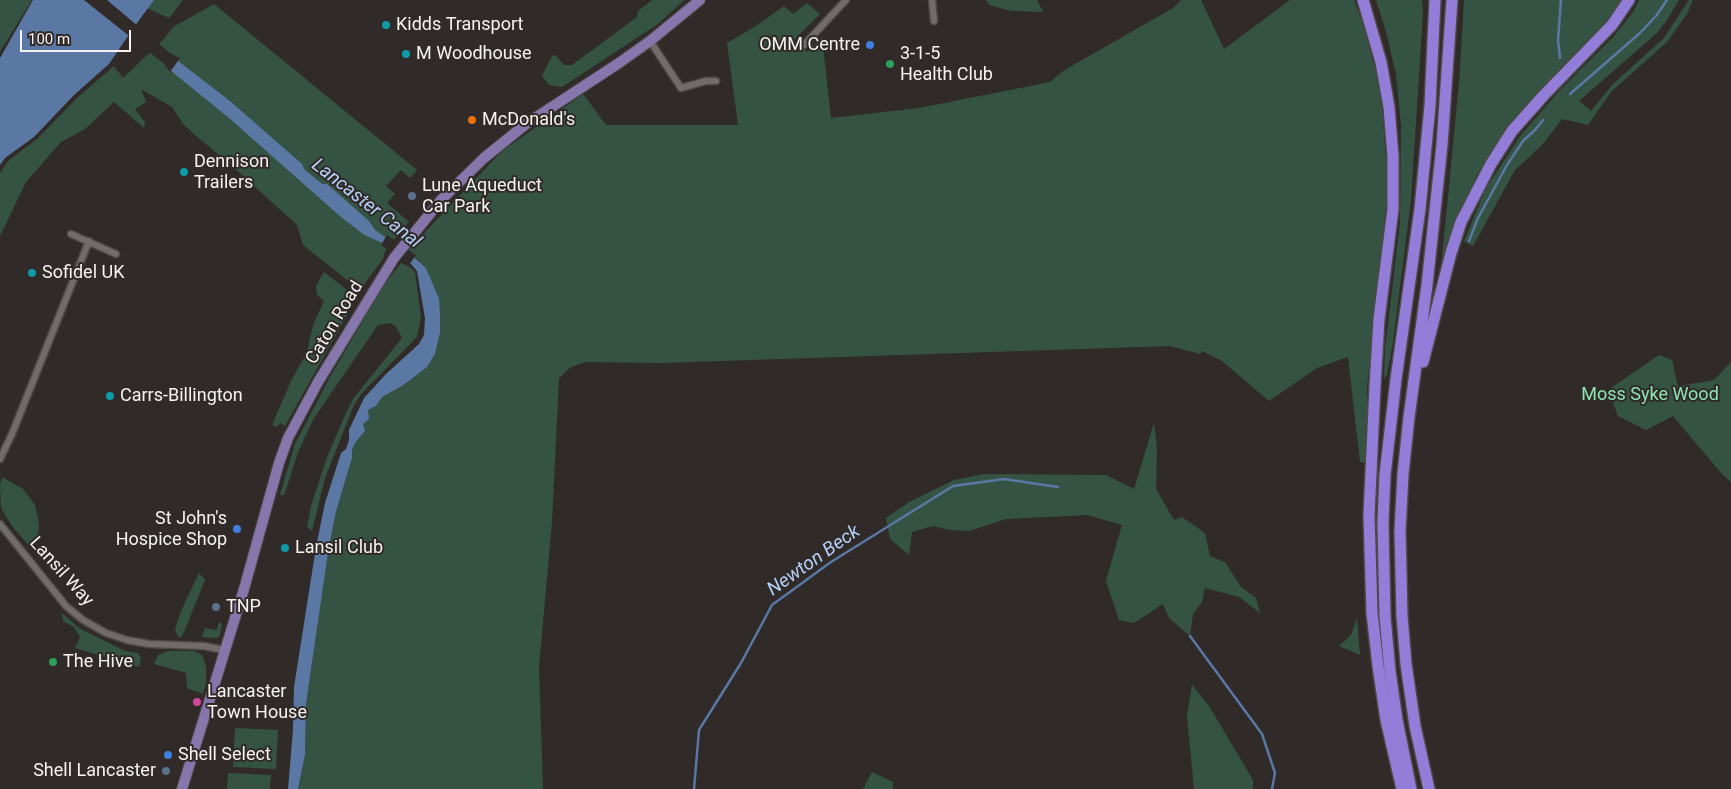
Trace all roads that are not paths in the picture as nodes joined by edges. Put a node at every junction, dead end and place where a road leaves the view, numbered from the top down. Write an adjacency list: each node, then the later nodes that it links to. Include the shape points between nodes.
1 (700, 0): 9 (main road, Caton Road)
2 (846, 0): 10 (street)
3 (932, 0): 8 (street)
4 (1363, 0): 20 (highway, via 1381,62 1393,156 1393,209 1379,320 1369,516 1372,613 1378,666)
5 (1435, 0): 21 (highway, via 1430,106 1420,210 1396,379 1383,522 1390,671)
6 (1452, 0): 15 (highway, via 1442,145)
7 (1629, 0): 15 (highway, via 1612,25 1512,132 1490,164 1461,222 1450,253)
8 (934, 21)
9 (650, 41): 11 (street, via 680,88); 18 (main road, Caton Road, via 526,124 484,158 441,200 394,258 318,382 288,438)
10 (804, 45)
11 (716, 81)
12 (71, 234): 13 (street)
13 (89, 242): 14 (street); 16 (street)
14 (116, 254)
15 (1409, 417): 22 (highway, via 1400,532 1402,616 1415,726)
16 (0, 459)
17 (0, 524): 18 (street, Lansil Way, via 66,606 106,633 149,644)
18 (224, 650): 19 (main road, Caton Road)
19 (182, 789)
20 (1402, 789)
21 (1411, 789)
22 (1429, 789)

